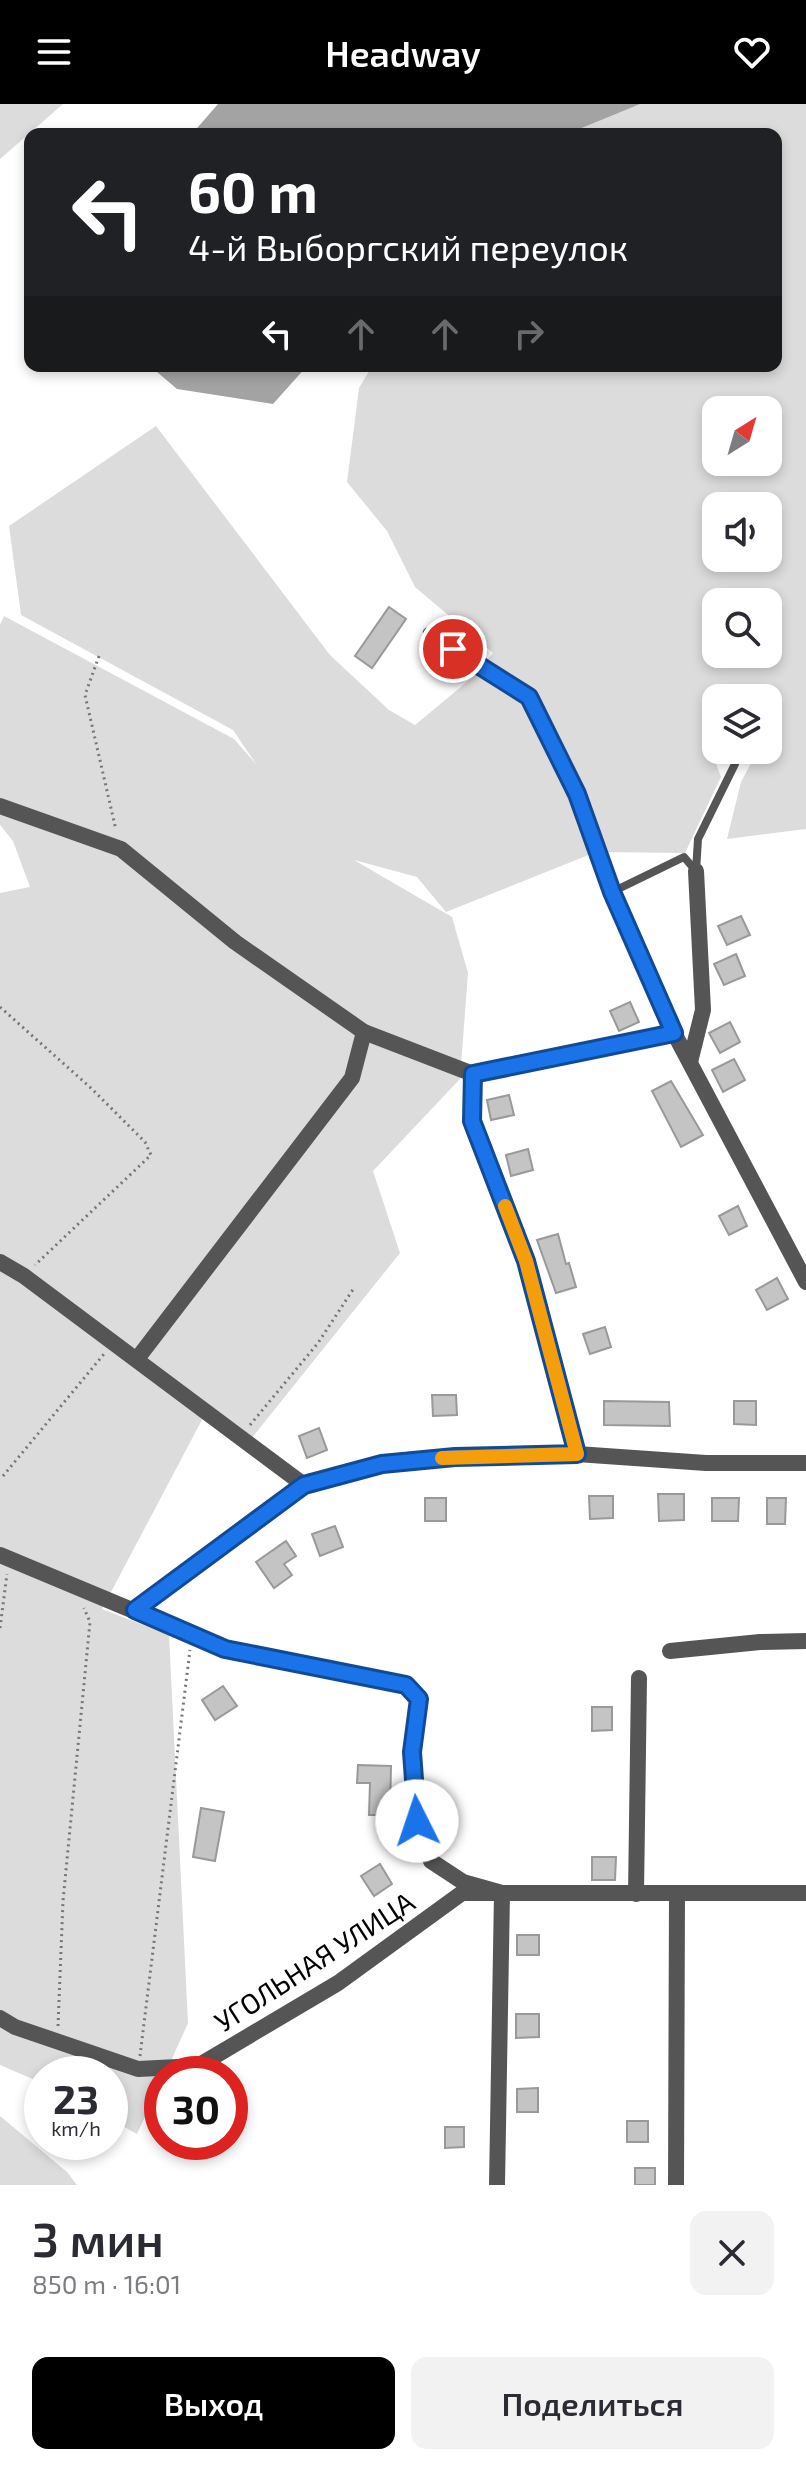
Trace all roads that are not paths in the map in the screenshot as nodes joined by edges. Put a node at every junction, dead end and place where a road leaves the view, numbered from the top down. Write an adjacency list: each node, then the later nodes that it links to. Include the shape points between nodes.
1 (427, 632): 5 (lane, via 529,697 577,794)
2 (735, 764): 4 (lane, via 698,839)
3 (0, 806): 6 (street, via 121,849 235,942)
4 (696, 871): 5 (lane, via 684,857); 8 (street, via 703,1010)
5 (612, 892): 7 (street)
6 (364, 1032): 9 (street); 12 (street, via 352,1078)
7 (674, 1033): 8 (street); 9 (street)
8 (690, 1062): 11 (street)
9 (473, 1074): 13 (street, via 472,1121 526,1261)
10 (0, 1262): 12 (street)
11 (806, 1282)
12 (137, 1359): 15 (street)
13 (577, 1454): 14 (street); 15 (street, via 382,1464)
14 (806, 1463)
15 (304, 1485): 17 (street)
16 (0, 1555): 17 (street)
17 (135, 1610): 21 (street, via 225,1649 406,1685 419,1699 412,1752 417,1821 431,1861 463,1882)
18 (806, 1641): 19 (street)
19 (670, 1651)
20 (639, 1678): 23 (street)
21 (502, 1893): 23 (street, УГОЛЬНАЯ УЛИЦА); 25 (street, УГОЛЬНАЯ УЛИЦА, via 462,1893 338,1983 198,2066 138,2069); 26 (street)
22 (806, 1893): 24 (street, УГОЛЬНАЯ УЛИЦА)
23 (636, 1894): 24 (street, УГОЛЬНАЯ УЛИЦА)
24 (677, 1894): 27 (street)
25 (0, 2018)
26 (497, 2185)
27 (676, 2185)

